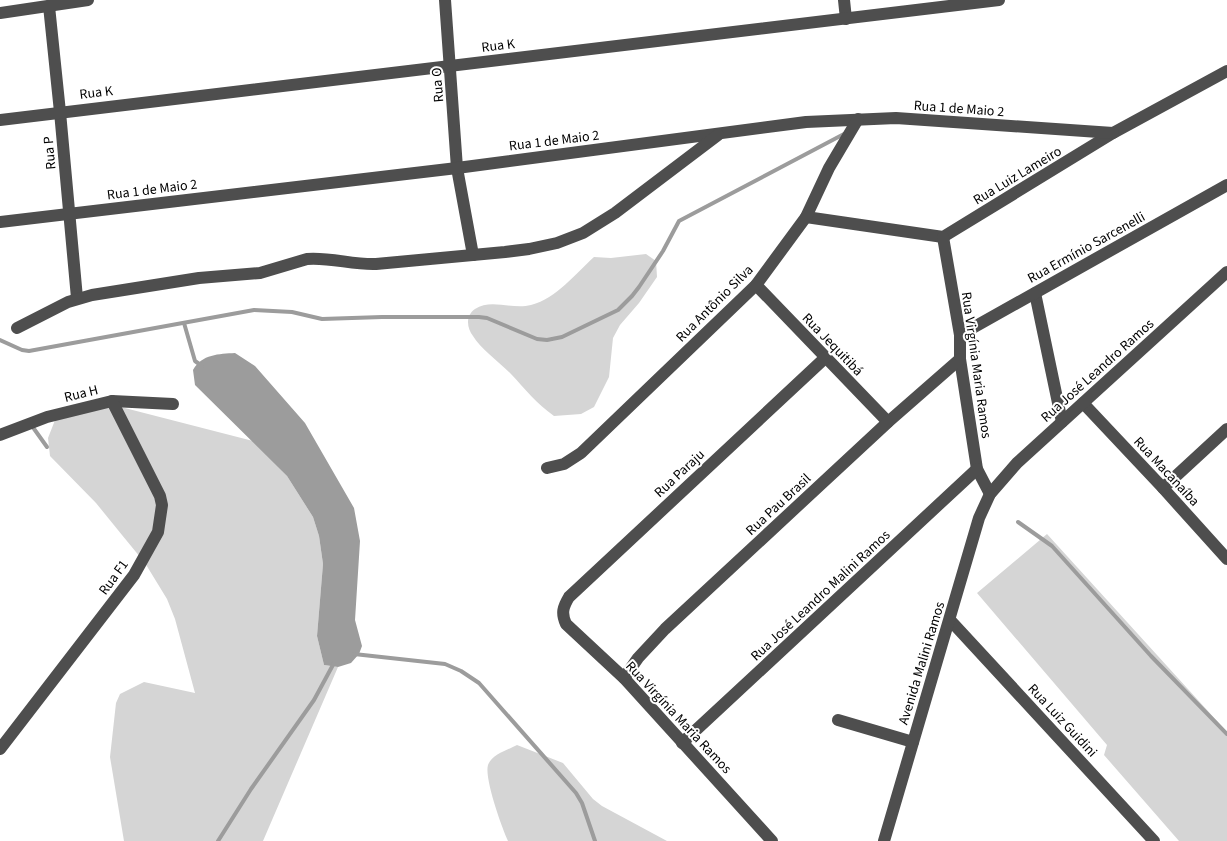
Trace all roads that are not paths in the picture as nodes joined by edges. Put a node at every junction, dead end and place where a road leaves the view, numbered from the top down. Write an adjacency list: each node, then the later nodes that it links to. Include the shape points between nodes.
1 (88, 0): 5 (street)
2 (445, 0): 9 (street, Rua O)
3 (844, 0): 8 (street)
4 (999, 0): 8 (street, Rua K)
5 (75, 1): 6 (street)
6 (49, 6): 7 (street); 11 (street, Rua P)
7 (0, 13)
8 (846, 19): 9 (street, Rua K)
9 (451, 66): 11 (street, Rua K); 16 (street, Rua O)
10 (1227, 71): 15 (street, Rua Luiz Lameiro)
11 (60, 112): 13 (street, Rua K); 18 (street, Rua P)
12 (858, 119): 14 (street, Rua 1 de Maio 2); 15 (street, Rua 1 de Maio 2, via 896,118); 19 (street, Rua Antônio Silva, via 829,168)
13 (0, 120)
14 (720, 133): 16 (street, Rua 1 de Maio 2); 22 (street, via 615,213 582,233 529,249)
15 (1113, 134): 21 (street, Rua Luiz Lameiro)
16 (457, 168): 18 (street, Rua 1 de Maio 2); 22 (street, Rua O)
17 (1227, 185): 25 (street, Rua Ermínio Sarcenelli)
18 (69, 214): 20 (street, Rua 1 de Maio 2); 26 (street, Rua P)
19 (806, 217): 21 (street); 24 (street, Rua Antônio Silva)
20 (0, 222)
21 (942, 237): 28 (street, Rua Virgínia Maria Ramos)
22 (473, 255): 26 (street, via 363,264 307,259 260,273 199,278)
23 (1225, 277): 32 (street, Rua José Leandro Ramos)
24 (756, 285): 29 (street, Rua Jequitibá); 38 (street, Rua Antônio Silva, via 581,454 564,464)
25 (1035, 293): 28 (street, Rua Ermínio Sarcenelli); 35 (street)
26 (77, 298): 27 (street)
27 (17, 328)
28 (960, 335): 30 (street, Rua Virgínia Maria Ramos)
29 (825, 358): 34 (street, Rua Jequitibá); 43 (street, Rua Paraju, via 569,597)
30 (960, 359): 34 (street, Rua Pau Brasil); 39 (street, Rua Virgínia Maria Ramos)
31 (112, 401): 33 (street, Rua H); 37 (street, Rua H, via 47,417); 49 (street, Rua F1, via 160,496 158,532 134,575)
32 (1083, 403): 35 (street, Rua José Leandro Ramos); 40 (street, Rua Macanaíba)
33 (173, 404)
34 (888, 422): 45 (street, Rua Pau Brasil, via 665,629)
35 (1062, 422): 41 (street, Rua José Leandro Ramos, via 1017,463)
36 (1227, 429): 40 (street)
37 (0, 435)
38 (547, 468)
39 (977, 469): 41 (street, Rua Virgínia Maria Ramos); 48 (street, Rua José Leandro Malini Ramos)
40 (1163, 488): 42 (street, Rua Macanaíba)
41 (990, 494): 44 (street, Avenida Malini Ramos, via 979,518)
42 (1227, 559)
43 (562, 616): 45 (street, Rua Virgínia Maria Ramos, via 566,624)
44 (950, 620): 47 (street, Avenida Malini Ramos); 52 (street, Rua Luiz Guidini)
45 (624, 678): 48 (street, Rua Virgínia Maria Ramos)
46 (838, 720): 47 (street)
47 (914, 742): 51 (street, Avenida Malini Ramos)
48 (682, 743): 50 (street, Rua Virgínia Maria Ramos)
49 (0, 749)
50 (772, 841)
51 (884, 841)
52 (1154, 841)

